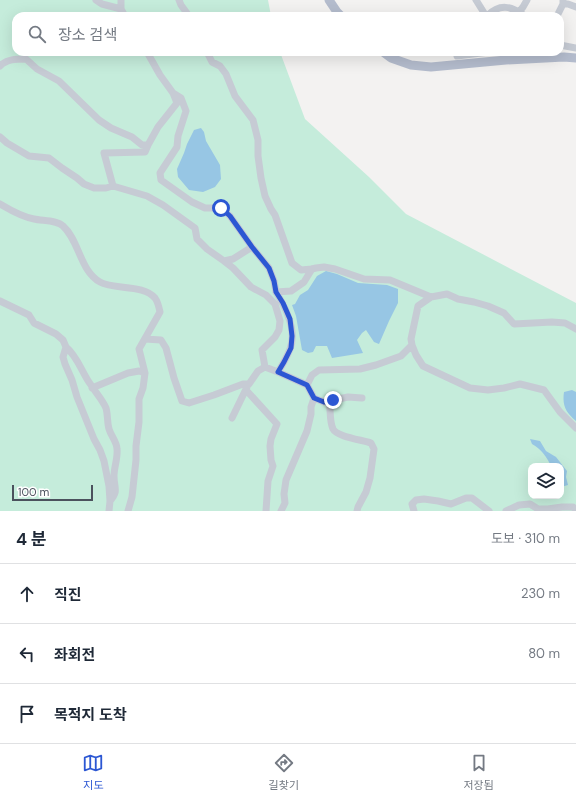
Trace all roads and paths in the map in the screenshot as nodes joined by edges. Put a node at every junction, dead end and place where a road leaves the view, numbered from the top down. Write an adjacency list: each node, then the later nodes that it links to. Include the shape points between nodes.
1 (96, 0): 9 (street)
2 (121, 0): 9 (street)
3 (179, 0): 11 (street)
4 (330, 0): 12 (main road)
5 (476, 0): 13 (street)
6 (526, 0): 16 (street)
7 (563, 2): 8 (street); 17 (street)
8 (576, 7)
9 (121, 9): 10 (street)
10 (123, 12)
11 (186, 12)
12 (338, 12)
13 (484, 12)
14 (491, 12): 15 (street, via 501,8)
15 (518, 12)
16 (522, 12)
17 (559, 12)
18 (564, 46): 19 (street)
19 (576, 48)
20 (149, 56): 27 (street)
21 (209, 56): 34 (street, via 226,74 235,96 253,120 265,196 275,215 292,263 301,270)
22 (388, 56): 25 (main road, via 411,65)
23 (456, 56): 25 (street)
24 (576, 58): 25 (main road)
25 (449, 65)
26 (0, 66): 29 (street, via 14,58 26,59 37,69 59,81 99,120 142,145)
27 (173, 93): 29 (street, via 177,103); 32 (street, via 181,98 186,111 177,147 160,173 161,180 192,202 205,208 221,208 230,216)
28 (0, 137): 30 (street, via 29,156 49,158 84,184 94,188)
29 (148, 145): 30 (street, via 145,152 104,153)
30 (113, 186): 33 (street, via 147,196 163,205 195,228 197,239)
31 (0, 204): 39 (street, via 33,219 62,225 70,234 90,273 100,282 144,290 154,296 160,312)
32 (252, 247): 33 (street); 35 (street, via 269,268)
33 (224, 261): 42 (street, via 275,304 280,321 279,330 262,350)
34 (312, 270): 35 (street, via 304,282 291,291); 36 (street, via 335,268 364,279 390,280)
35 (276, 292): 43 (street, via 290,319 292,336 291,348)
36 (431, 297): 38 (street, via 447,294 488,306 504,313 514,324 565,323); 40 (street, via 418,306)
37 (0, 301): 41 (street, via 29,315 34,323 63,340)
38 (576, 329)
39 (145, 339): 44 (street, via 139,349); 46 (street, via 161,340 166,348 182,401 189,403 243,384)
40 (412, 345): 45 (street, via 401,356 376,365 319,370 312,375); 52 (street, via 424,366 470,388 488,390 520,384 544,390)
41 (66, 347): 47 (street); 53 (street, via 63,357 104,461)
42 (264, 367): 43 (street); 46 (street, via 258,371)
43 (278, 372): 45 (street)
44 (145, 373): 47 (street, via 128,373); 56 (street, via 140,399 132,497)
45 (307, 385): 48 (street)
46 (248, 387): 51 (street); 57 (street, via 277,424 270,446 273,466 268,481)
47 (92, 388): 53 (street, via 106,408 109,428 117,448 114,468 116,491)
48 (314, 398): 50 (street); 58 (street, via 307,431 286,480 285,503)
49 (362, 398): 50 (street, via 348,397)
50 (329, 401): 59 (street, via 333,430 371,443 374,448 370,478)
51 (232, 418)
52 (576, 428)
53 (110, 502): 55 (street)
54 (576, 510): 62 (street, via 573,507 538,508 530,504 519,505)
55 (109, 511)
56 (128, 511)
57 (266, 511)
58 (281, 511)
59 (357, 511)
60 (414, 511): 61 (street, via 412,504 416,500 451,504 466,498 472,498)
61 (489, 511)
62 (506, 511)

